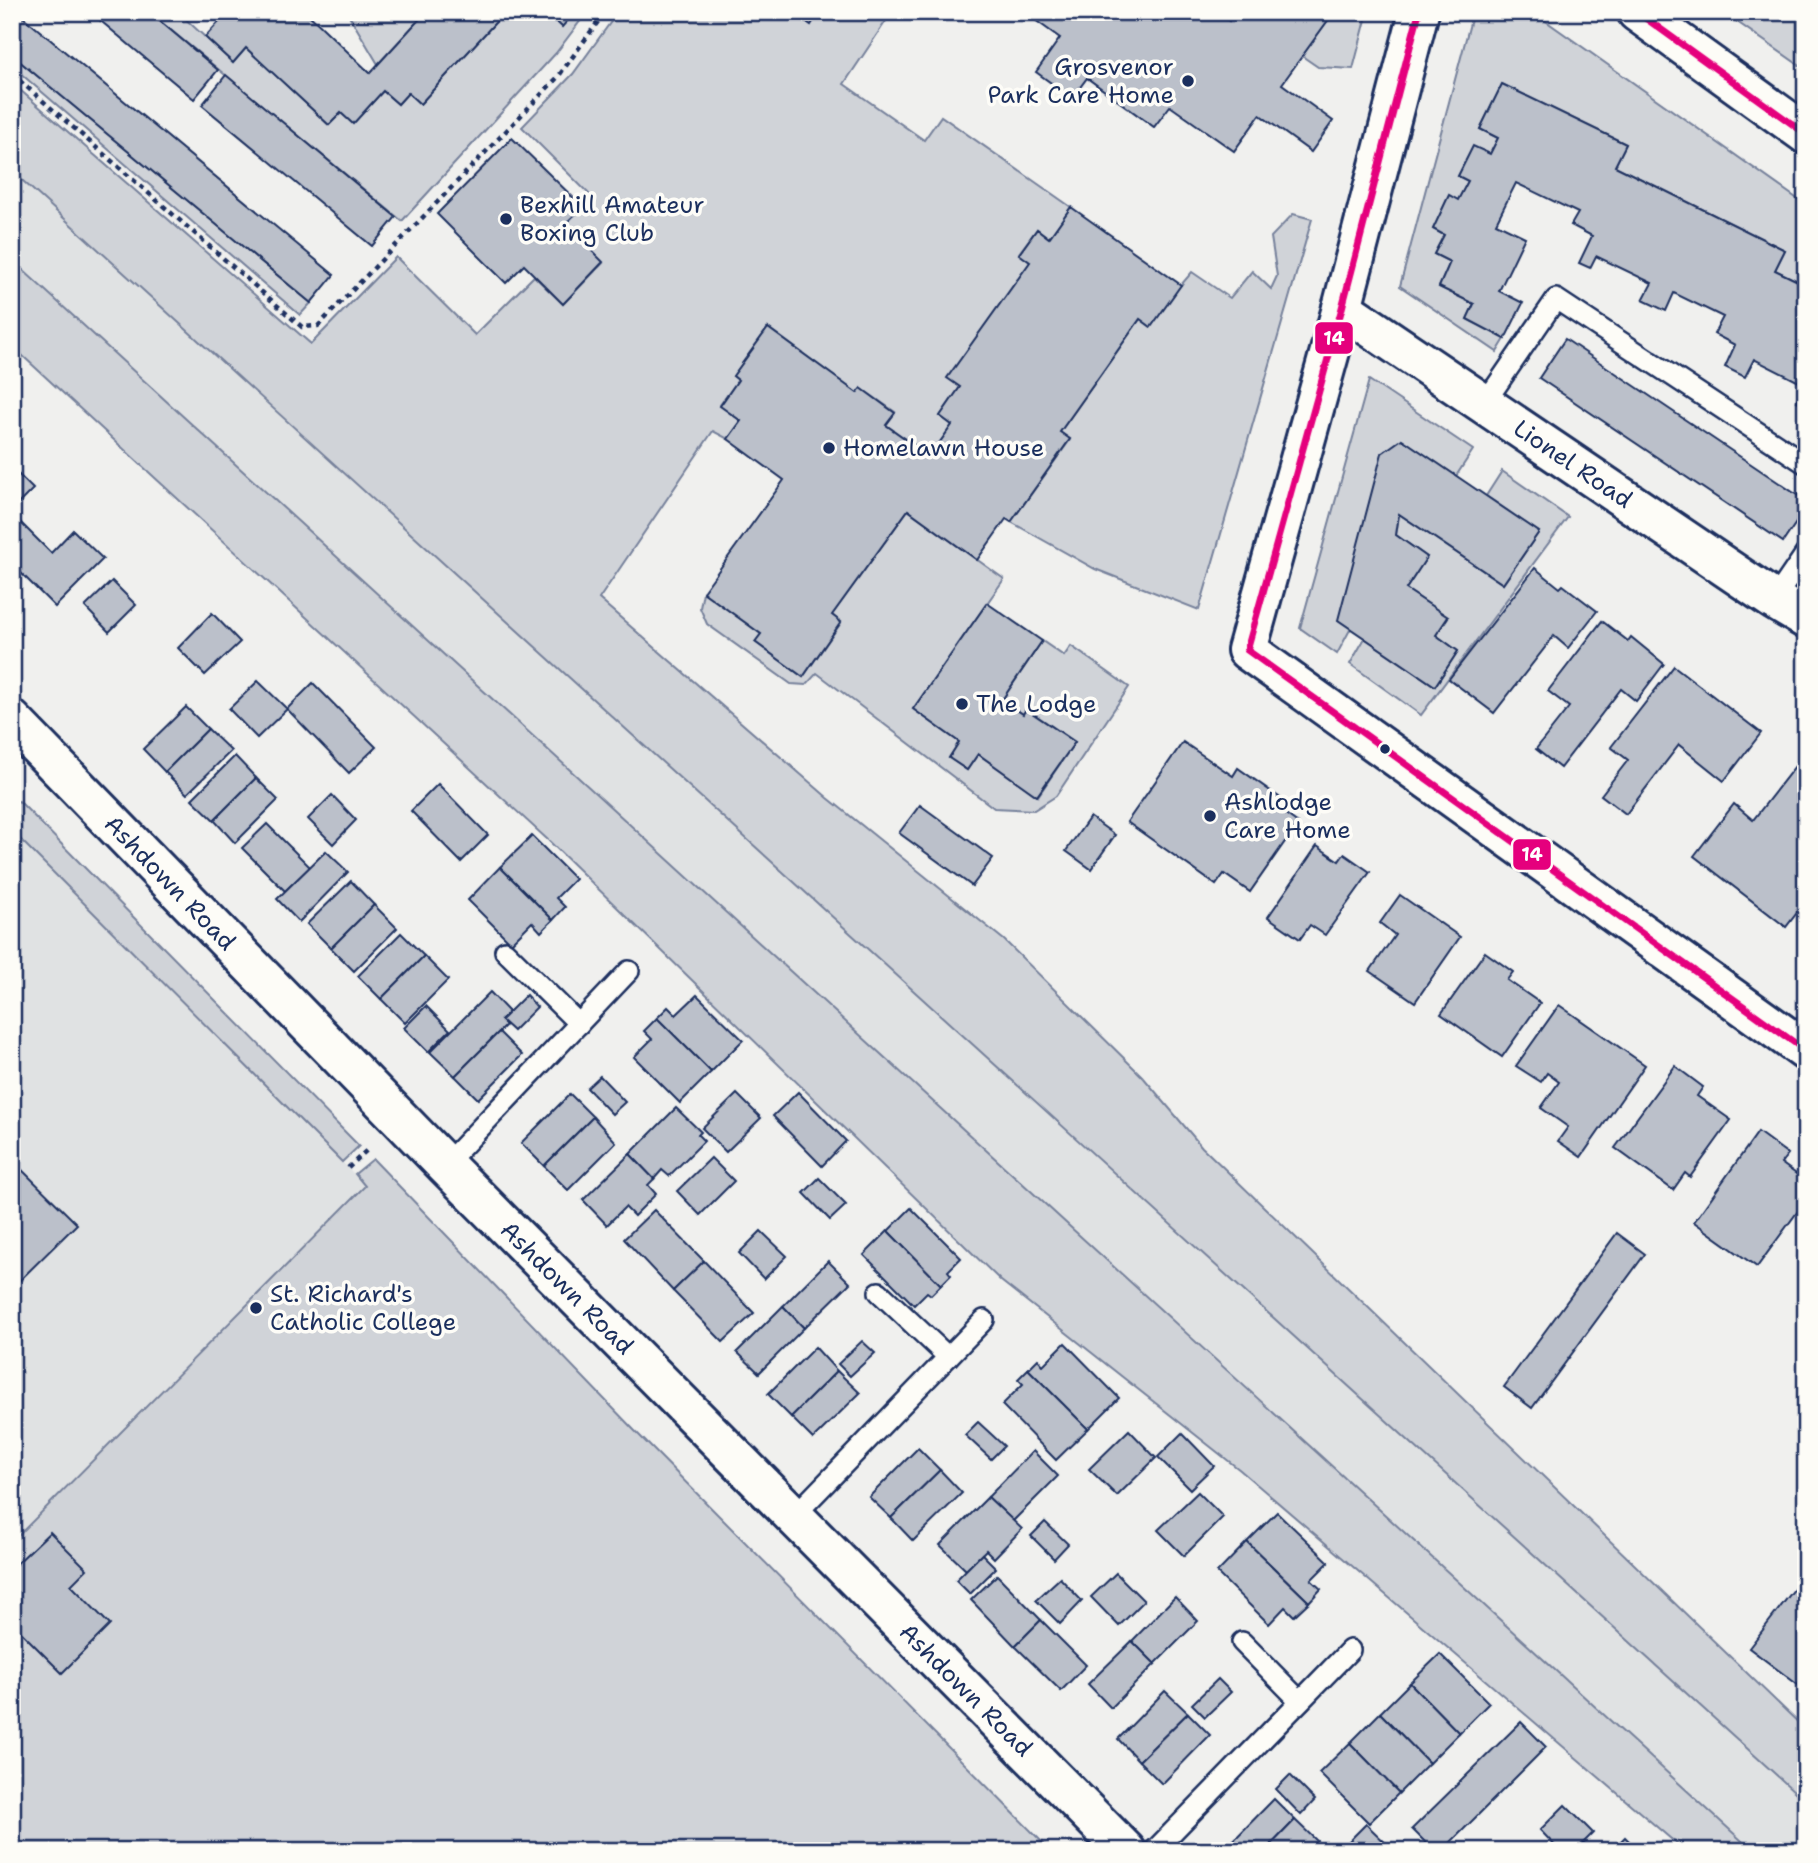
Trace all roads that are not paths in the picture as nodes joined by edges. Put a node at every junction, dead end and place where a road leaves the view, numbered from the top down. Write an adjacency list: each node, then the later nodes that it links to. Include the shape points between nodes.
1 (1419, 12): 4 (street)
2 (1637, 12): 3 (street)
3 (1806, 134)
4 (1342, 308): 5 (street, Lionel Road); 13 (street, via 1247,650)
5 (1484, 404): 6 (lane, via 1556,299); 8 (street, Lionel Road)
6 (1806, 464)
7 (1806, 553): 8 (lane)
8 (1790, 610)
9 (16, 732): 14 (street, Ashdown Road)
10 (505, 951): 12 (lane)
11 (629, 971): 12 (lane)
12 (579, 1024): 14 (lane)
13 (1806, 1051)
14 (445, 1165): 18 (street, Ashdown Road)
15 (879, 1292): 17 (lane)
16 (984, 1320): 17 (lane)
17 (948, 1357): 18 (lane)
18 (793, 1517): 22 (street, Ashdown Road)
19 (1242, 1642): 21 (lane)
20 (1350, 1650): 21 (lane)
21 (1300, 1701): 23 (lane)
22 (1126, 1851)
23 (1154, 1851)

